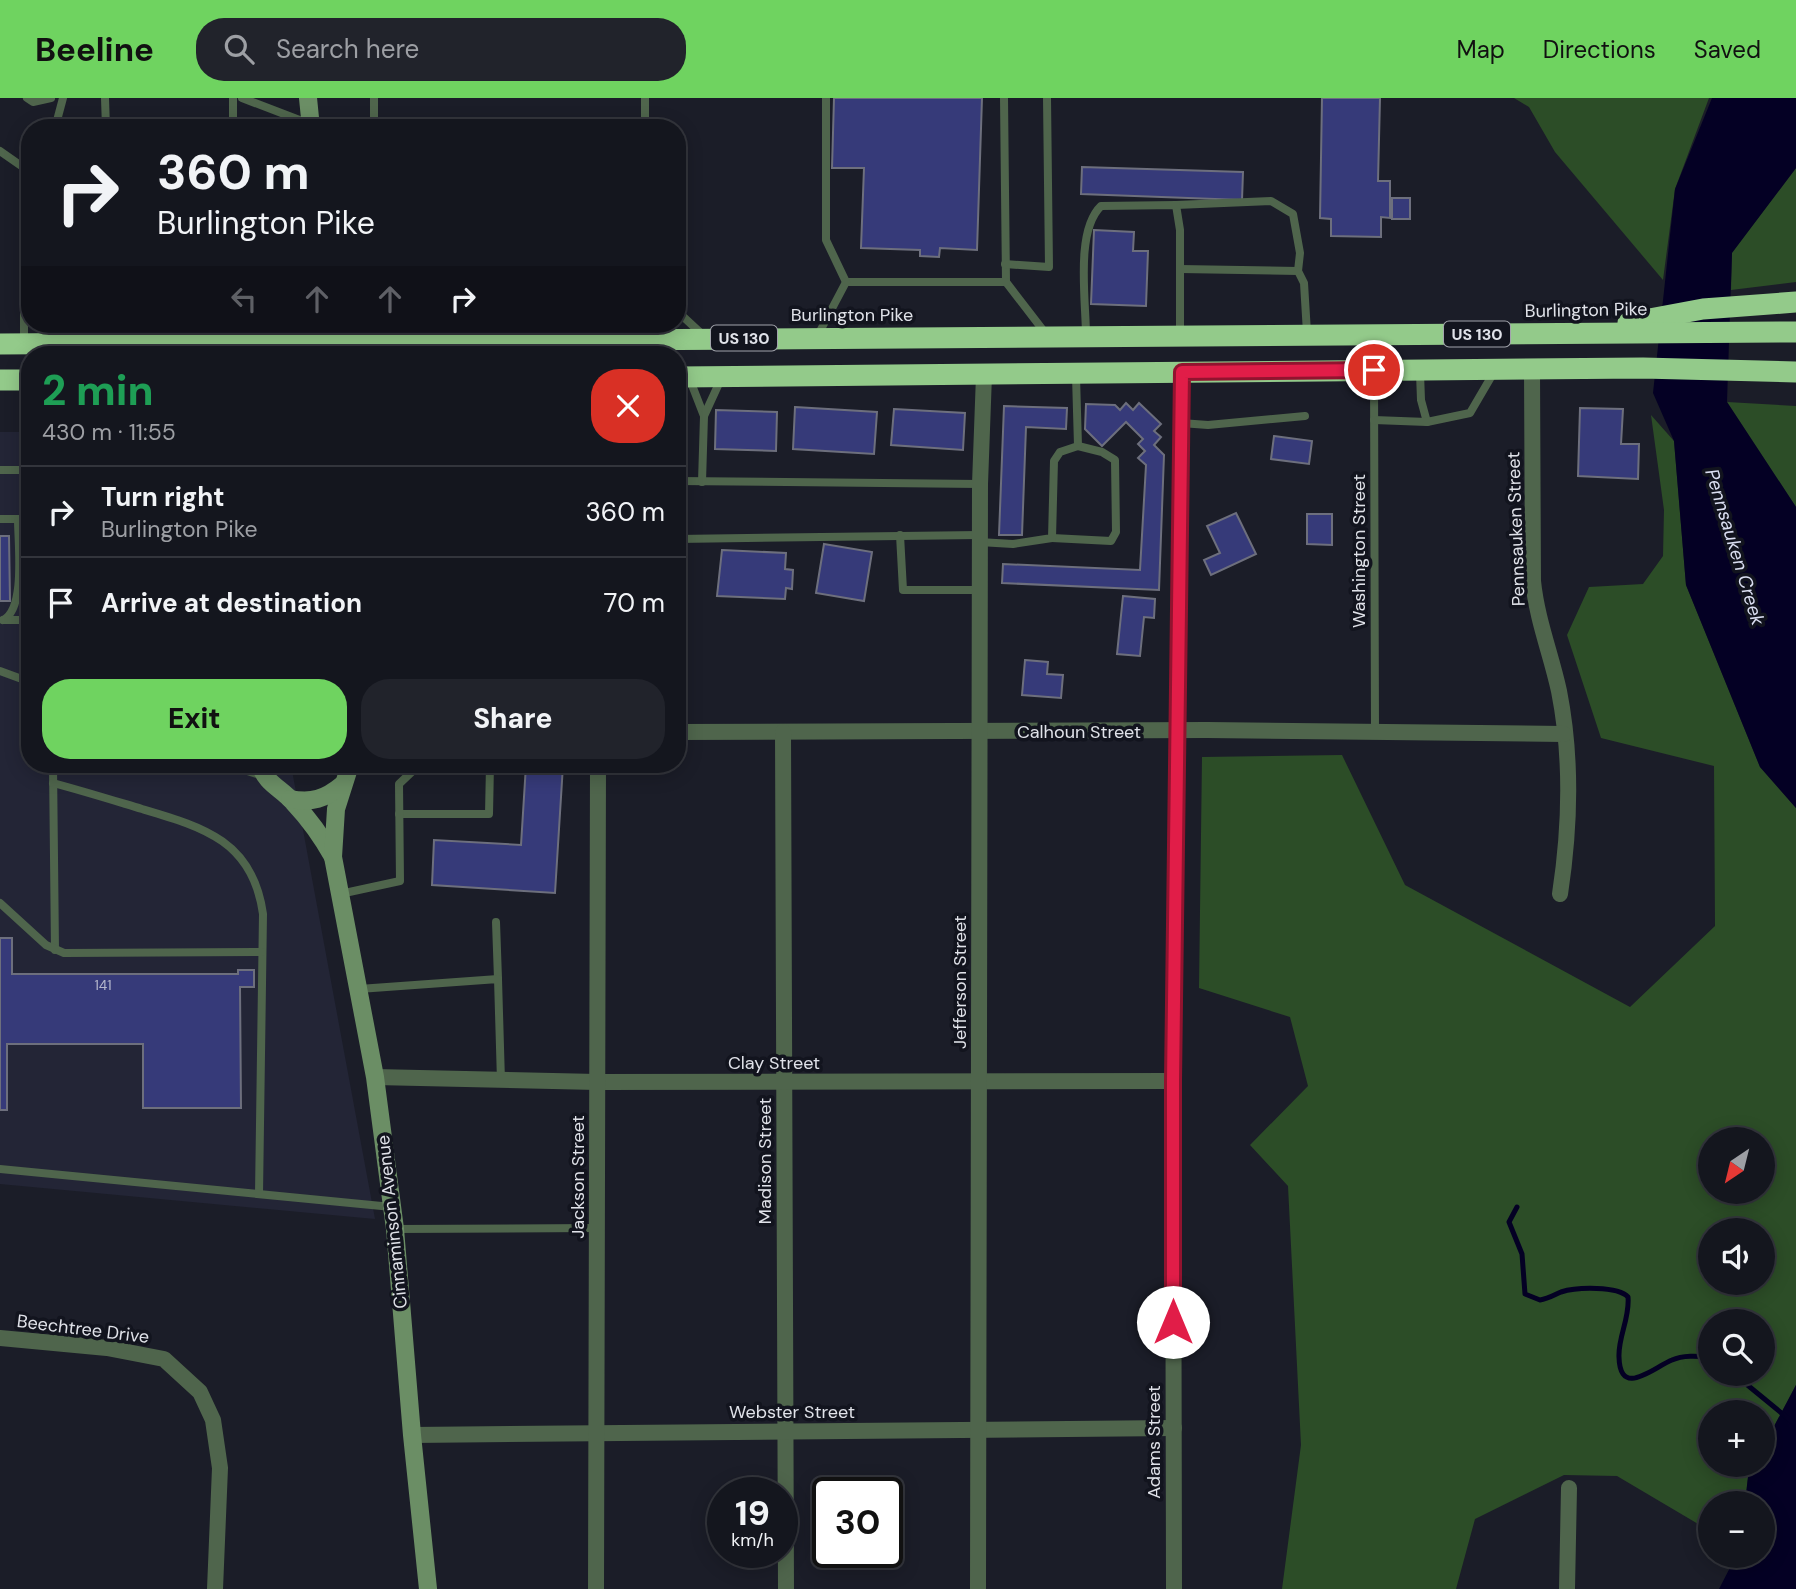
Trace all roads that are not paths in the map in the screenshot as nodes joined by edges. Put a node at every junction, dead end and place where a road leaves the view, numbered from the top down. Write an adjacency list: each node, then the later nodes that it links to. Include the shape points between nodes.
1 (27, 98): 2 (lane, via 33,102)
2 (51, 98)
3 (63, 98): 13 (lane)
4 (106, 98): 14 (lane)
5 (233, 98): 15 (lane)
6 (242, 98): 16 (lane)
7 (308, 98): 17 (main road)
8 (374, 98): 18 (lane)
9 (645, 98): 19 (lane)
10 (826, 98): 26 (lane, via 826,240)
11 (1004, 98): 23 (lane)
12 (1047, 98): 23 (lane, via 1049,267)
13 (57, 119)
14 (106, 119)
15 (233, 119)
16 (294, 119)
17 (310, 119)
18 (374, 119)
19 (645, 119)
20 (0, 151): 21 (lane)
21 (21, 166)
22 (1176, 205): 24 (lane); 25 (lane, via 1271,201 1293,214 1300,253); 34 (lane, via 1101,206 1090,216 1085,241)
23 (1005, 264): 27 (lane)
24 (1180, 269): 25 (lane); 37 (lane)
25 (1298, 271): 35 (lane, via 1304,283)
26 (846, 282): 27 (lane); 39 (lane)
27 (1006, 282): 36 (lane)
28 (1796, 302): 30 (highway, via 1703,309)
29 (686, 319): 38 (lane)
30 (1643, 326): 31 (highway, Burlington Pike / US 130, via 1703,332); 35 (highway, Burlington Pike / US 130, via 1573,333)
31 (1796, 332)
32 (24, 333): 43 (lane)
33 (440, 333): 41 (highway)
34 (1086, 336): 36 (highway, Burlington Pike / US 130); 37 (highway, Burlington Pike / US 130)
35 (1307, 336): 37 (highway, Burlington Pike / US 130)
36 (1048, 337): 39 (highway, Burlington Pike / US 130)
37 (1180, 337)
38 (706, 338): 39 (highway, Burlington Pike / US 130); 41 (highway, Burlington Pike / US 130)
39 (817, 338)
40 (307, 340): 41 (highway, Burlington Pike / US 130); 43 (highway, Burlington Pike / US 130)
41 (460, 341)
42 (0, 344): 43 (highway, Burlington Pike / US 130)
43 (24, 344)
44 (1374, 370): 45 (highway, US 130); 48 (highway, US 130); 59 (lane, Washington Street)
45 (1420, 370): 46 (highway, US 130); 60 (lane, via 1420,400)
46 (1496, 370): 47 (highway, US 130); 60 (lane, via 1470,413)
47 (1532, 370): 49 (highway, US 130); 84 (street, Pennsauken Street, via 1533,582)
48 (1182, 372): 50 (highway, US 130); 61 (street, Adams Street)
49 (1796, 372)
50 (1076, 373): 51 (highway, US 130); 62 (lane)
51 (984, 375): 52 (highway, US 130); 67 (street, Jefferson Street)
52 (722, 376): 53 (highway, US 130); 57 (lane)
53 (686, 377)
54 (0, 380): 55 (highway)
55 (21, 380)
56 (686, 383): 57 (lane)
57 (704, 416): 66 (lane)
58 (1305, 416): 61 (lane, via 1208,425)
59 (1374, 420): 60 (lane); 83 (lane, Washington Street)
60 (1427, 422)
61 (1181, 423): 79 (street, Adams Street)
62 (1078, 446): 72 (lane, via 1060,452 1054,461); 72 (lane, via 1115,460 1116,532 1111,541)
63 (0, 470): 64 (lane)
64 (21, 470)
65 (686, 481): 66 (lane)
66 (702, 482): 67 (lane)
67 (980, 484): 71 (street, Jefferson Street)
68 (0, 519): 69 (lane)
69 (18, 519): 75 (lane, via 18,599 13,612)
70 (901, 535): 71 (lane); 73 (lane); 74 (lane, via 903,590)
71 (979, 538): 72 (lane, via 1013,544); 74 (street, Jefferson Street)
72 (1052, 538)
73 (686, 539)
74 (979, 590): 82 (street, Jefferson Street)
75 (1, 620): 76 (lane)
76 (21, 620)
77 (0, 671): 78 (lane)
78 (21, 679)
79 (1180, 731): 82 (street, Calhoun Street); 83 (street, Calhoun Street); 106 (street, Adams Street)
80 (686, 732): 81 (street, Calhoun Street)
81 (783, 732): 82 (street, Calhoun Street); 108 (street, Madison Street)
82 (979, 733): 109 (street, Jefferson Street)
83 (1375, 733): 84 (street, Calhoun Street)
84 (1564, 734): 97 (street, Pennsauken Street, via 1567,827)
85 (53, 773): 91 (lane)
86 (264, 773): 93 (main road, Cinnaminson Avenue)
87 (347, 773): 92 (main road, Cinnaminson Avenue)
88 (410, 773): 94 (lane, via 399,784)
89 (490, 773): 94 (lane, via 489,814)
90 (598, 773): 107 (street, Jackson Street)
91 (53, 783): 100 (lane); 101 (lane, via 198,826 225,842 246,866 259,894)
92 (342, 785): 93 (main road, via 319,799); 95 (main road, Cinnaminson Avenue)
93 (290, 799): 95 (main road, Cinnaminson Avenue)
94 (399, 814): 96 (lane, via 400,881)
95 (333, 857): 96 (main road, Cinnaminson Avenue)
96 (340, 894): 103 (main road, Cinnaminson Avenue)
97 (1560, 894)
98 (0, 903): 100 (lane)
99 (496, 922): 102 (lane)
100 (55, 950): 101 (lane, via 69,954)
101 (262, 952): 111 (lane)
102 (498, 979): 103 (lane); 105 (lane)
103 (359, 989): 104 (main road, Cinnaminson Avenue)
104 (375, 1077): 105 (street, Clay Street); 112 (main road, Cinnaminson Avenue)
105 (501, 1081): 107 (street, Clay Street)
106 (1173, 1081): 109 (street, Clay Street); 116 (street, Adams Street)
107 (597, 1082): 108 (street, Clay Street); 114 (street, Jackson Street)
108 (784, 1082): 109 (street, Clay Street); 118 (street, Madison Street)
109 (979, 1082): 117 (street, Jefferson Street)
110 (0, 1169): 111 (lane)
111 (259, 1194): 112 (lane)
112 (392, 1207): 113 (main road, Cinnaminson Avenue)
113 (396, 1228): 114 (lane); 120 (main road, Cinnaminson Avenue)
114 (597, 1228): 119 (street, Jackson Street)
115 (0, 1338): 122 (street, Beechtree Drive, via 107,1348 164,1359 200,1392 214,1420 220,1468)
116 (1174, 1428): 117 (street, Webster Street); 127 (street, Adams Street)
117 (979, 1430): 118 (street, Webster Street); 126 (street, Jefferson Street)
118 (786, 1432): 119 (street, Webster Street); 125 (street, Madison Street)
119 (597, 1433): 120 (street, Webster Street); 124 (street, Jackson Street)
120 (412, 1435): 123 (main road, Cinnaminson Avenue)
121 (1569, 1488): 128 (street)
122 (215, 1589)
123 (428, 1589)
124 (596, 1589)
125 (786, 1589)
126 (978, 1589)
127 (1174, 1589)
128 (1566, 1589)

